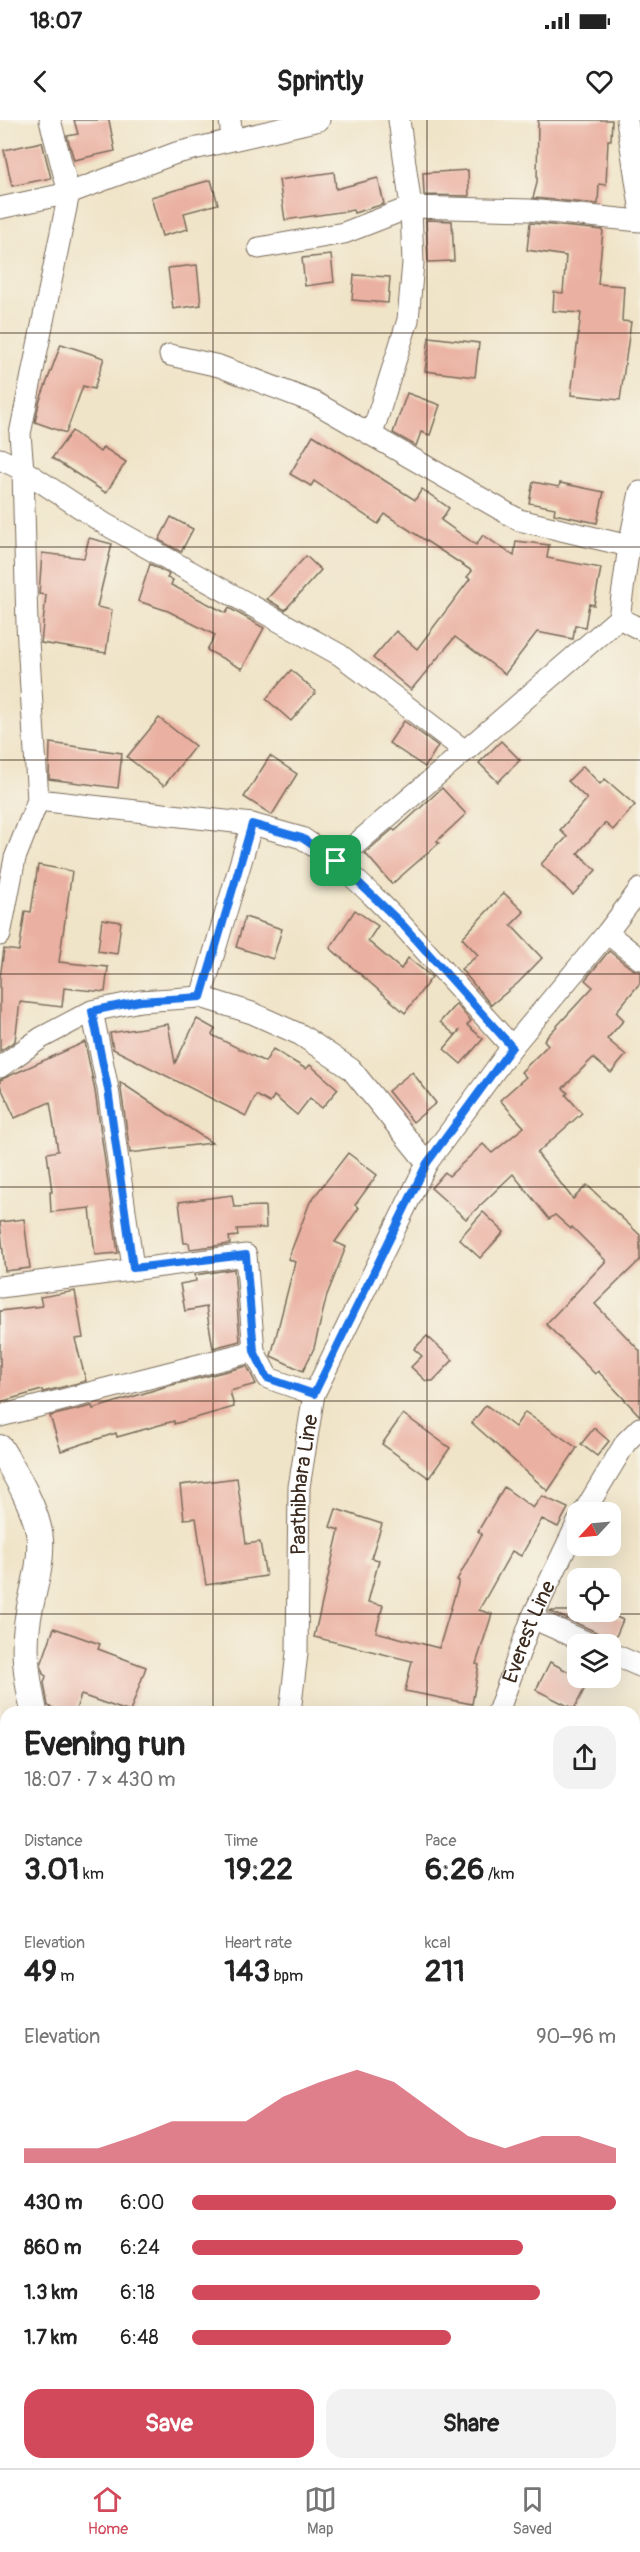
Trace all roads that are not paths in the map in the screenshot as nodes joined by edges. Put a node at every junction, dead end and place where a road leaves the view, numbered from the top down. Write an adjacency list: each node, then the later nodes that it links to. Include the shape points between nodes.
1 (50, 120): 6 (street)
2 (319, 120): 5 (street)
3 (399, 120): 8 (street)
4 (627, 120): 7 (street)
5 (231, 130): 6 (street)
6 (69, 193): 9 (street); 15 (street, via 20,434)
7 (640, 206)
8 (411, 207): 10 (street, via 529,210); 11 (street, via 344,233); 13 (street, via 413,263 408,320)
9 (0, 208)
10 (640, 221)
11 (258, 248)
12 (170, 355): 13 (street, via 219,366 316,403)
13 (372, 434): 17 (street, via 519,520)
14 (0, 459): 15 (street)
15 (23, 470): 20 (street, via 105,524 340,656); 21 (street, via 27,625)
16 (640, 492): 17 (street)
17 (628, 546): 18 (street)
18 (619, 618): 19 (street); 20 (street)
19 (640, 629)
20 (465, 751): 24 (street)
21 (38, 800): 22 (street); 23 (street)
22 (252, 824): 24 (street, via 302,838); 29 (street)
23 (8, 858): 27 (street)
24 (336, 861): 31 (street, via 402,924)
25 (640, 889): 26 (street, Paathibhara Line)
26 (607, 933): 28 (street); 31 (street, Paathibhara Line)
27 (0, 934)
28 (640, 959)
29 (201, 997): 30 (street, via 140,1001); 33 (street, via 252,1013 301,1035 351,1069)
30 (92, 1011): 32 (street, via 41,1038); 34 (street, via 108,1089)
31 (512, 1047): 33 (street, Paathibhara Line)
32 (0, 1067)
33 (427, 1163): 37 (street, Paathibhara Line)
34 (133, 1268): 35 (street); 36 (street, via 246,1255)
35 (0, 1287)
36 (254, 1351): 37 (street, via 267,1378); 38 (street)
37 (314, 1394): 48 (street, Paathibhara Line, via 299,1488 297,1653)
38 (0, 1416)
39 (640, 1428): 41 (street, via 626,1442)
40 (0, 1448): 47 (street, via 24,1489 40,1539 27,1625 26,1670)
41 (590, 1502)
42 (567, 1545): 43 (street, Everest Line)
43 (532, 1618): 44 (street); 49 (street, Everest Line)
44 (568, 1634)
45 (621, 1658): 46 (street)
46 (640, 1666)
47 (33, 1706)
48 (292, 1706)
49 (500, 1706)

